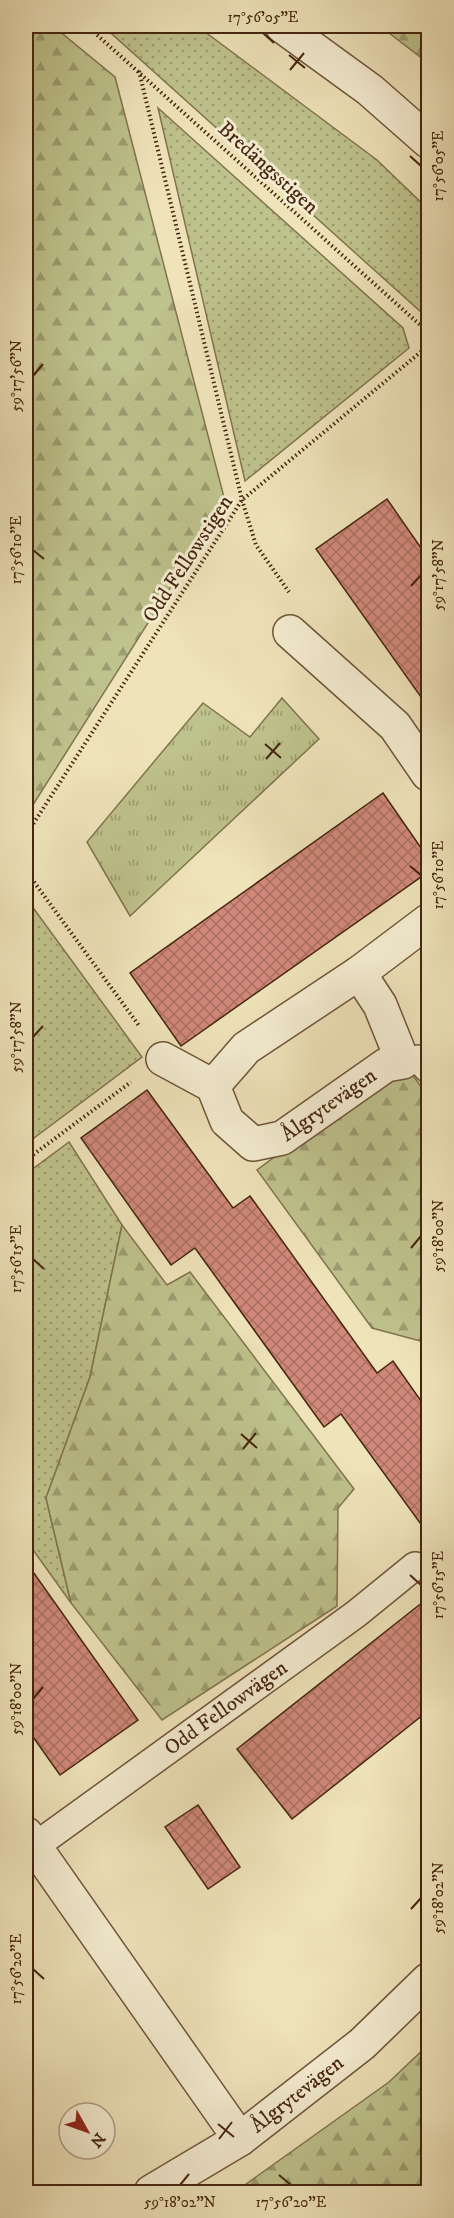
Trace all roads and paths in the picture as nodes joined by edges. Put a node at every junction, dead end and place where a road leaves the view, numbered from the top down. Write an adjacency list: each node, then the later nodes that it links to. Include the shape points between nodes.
1 (87, 26): 3 (path, Bredängsstigen)
2 (282, 26): 4 (street, via 370,90)
3 (139, 71): 5 (path, Bredängsstigen); 7 (path)
4 (429, 141)
5 (429, 332)
6 (429, 346): 7 (path, Odd Fellowstigen)
7 (242, 500): 8 (path, via 256,545 306,616); 10 (path, Odd Fellowstigen)
8 (290, 632): 9 (street, via 396,726)
9 (429, 774)
10 (26, 835)
11 (26, 871): 14 (path)
12 (429, 921): 13 (street)
13 (358, 973): 15 (street, Ålgrytevägen); 16 (street, via 246,1048)
14 (164, 1059): 16 (street); 17 (path)
15 (416, 1066): 16 (street, Ålgrytevägen, via 386,1065 282,1138 253,1144 227,1121)
16 (213, 1086)
17 (26, 1160)
18 (415, 1566): 19 (lane, Odd Fellowvägen, via 356,1614)
19 (30, 1840): 21 (street, Odd Fellowvägen)
20 (429, 1980): 21 (street, Ålgrytevägen, via 362,2044)
21 (240, 2139): 22 (street, Ålgrytevägen)
22 (151, 2193)

